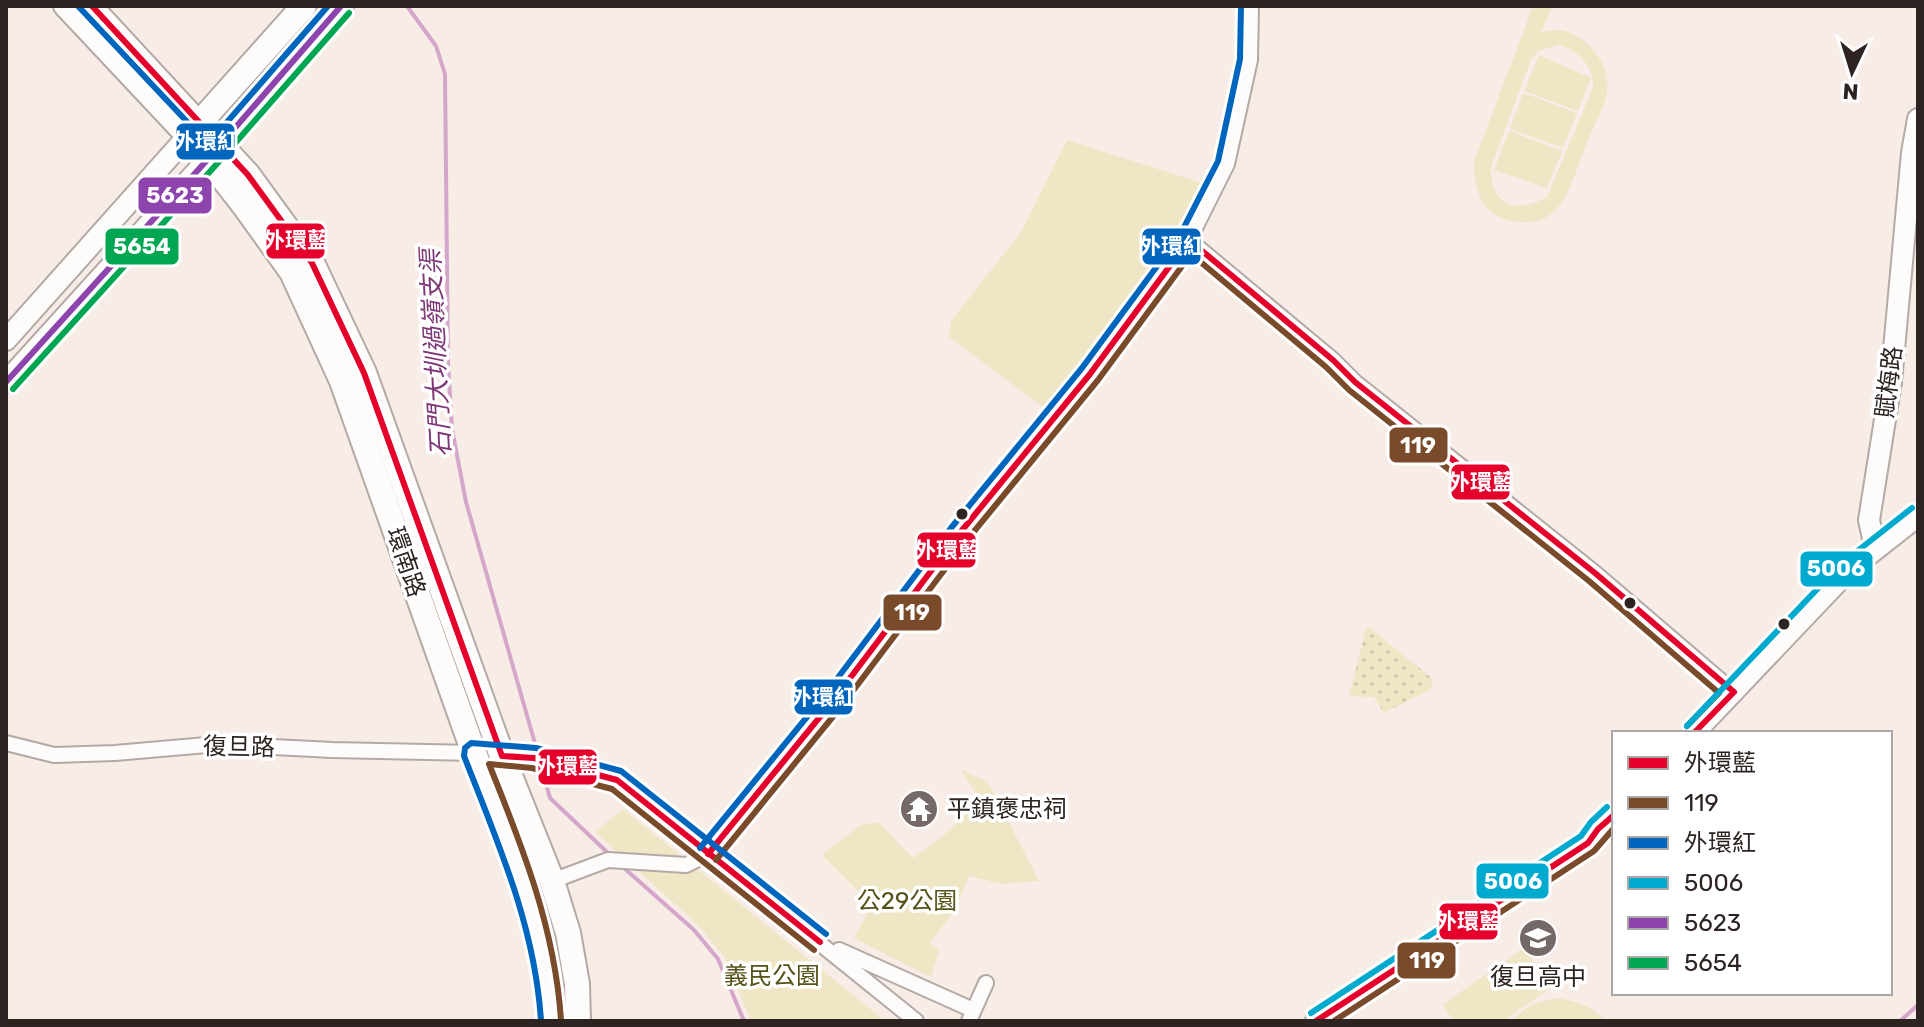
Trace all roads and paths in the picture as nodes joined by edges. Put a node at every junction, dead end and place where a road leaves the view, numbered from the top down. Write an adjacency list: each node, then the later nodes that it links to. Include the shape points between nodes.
1 (64, 6): 7 (street)
2 (92, 6): 7 (street)
3 (304, 6): 7 (main road)
4 (341, 6): 8 (main road)
5 (1251, 6): 9 (street, via 1250,60 1227,164)
6 (1918, 119): 13 (street, 賦梅路, via 1891,382 1869,520)
7 (194, 131): 8 (main road, 環南路); 10 (street)
8 (214, 151): 11 (street); 17 (main road, 環南路, via 292,272 342,381); 18 (main road, 環南路, via 248,175 312,263 364,373)
9 (1189, 240): 14 (street); 20 (street, via 1090,374)
10 (6, 340)
11 (6, 382)
12 (1918, 516): 13 (street)
13 (1875, 548): 14 (street)
14 (1734, 692): 15 (street)
15 (1696, 731)
16 (6, 743): 17 (street, 復旦路, via 54,755 218,744)
17 (474, 753): 18 (street); 25 (main road, 環南路, via 542,948)
18 (502, 756): 20 (street, via 534,758 617,780); 21 (main road, 環南路)
19 (1612, 817): 28 (street, via 1588,843 1490,911)
20 (708, 854): 21 (street, via 686,865 608,860); 22 (street)
21 (552, 881): 26 (main road, 環南路, via 568,933)
22 (820, 942): 24 (street); 27 (street)
23 (986, 983): 24 (street)
24 (971, 1016)
25 (551, 1021)
26 (578, 1021)
27 (916, 1021)
28 (1316, 1021)

